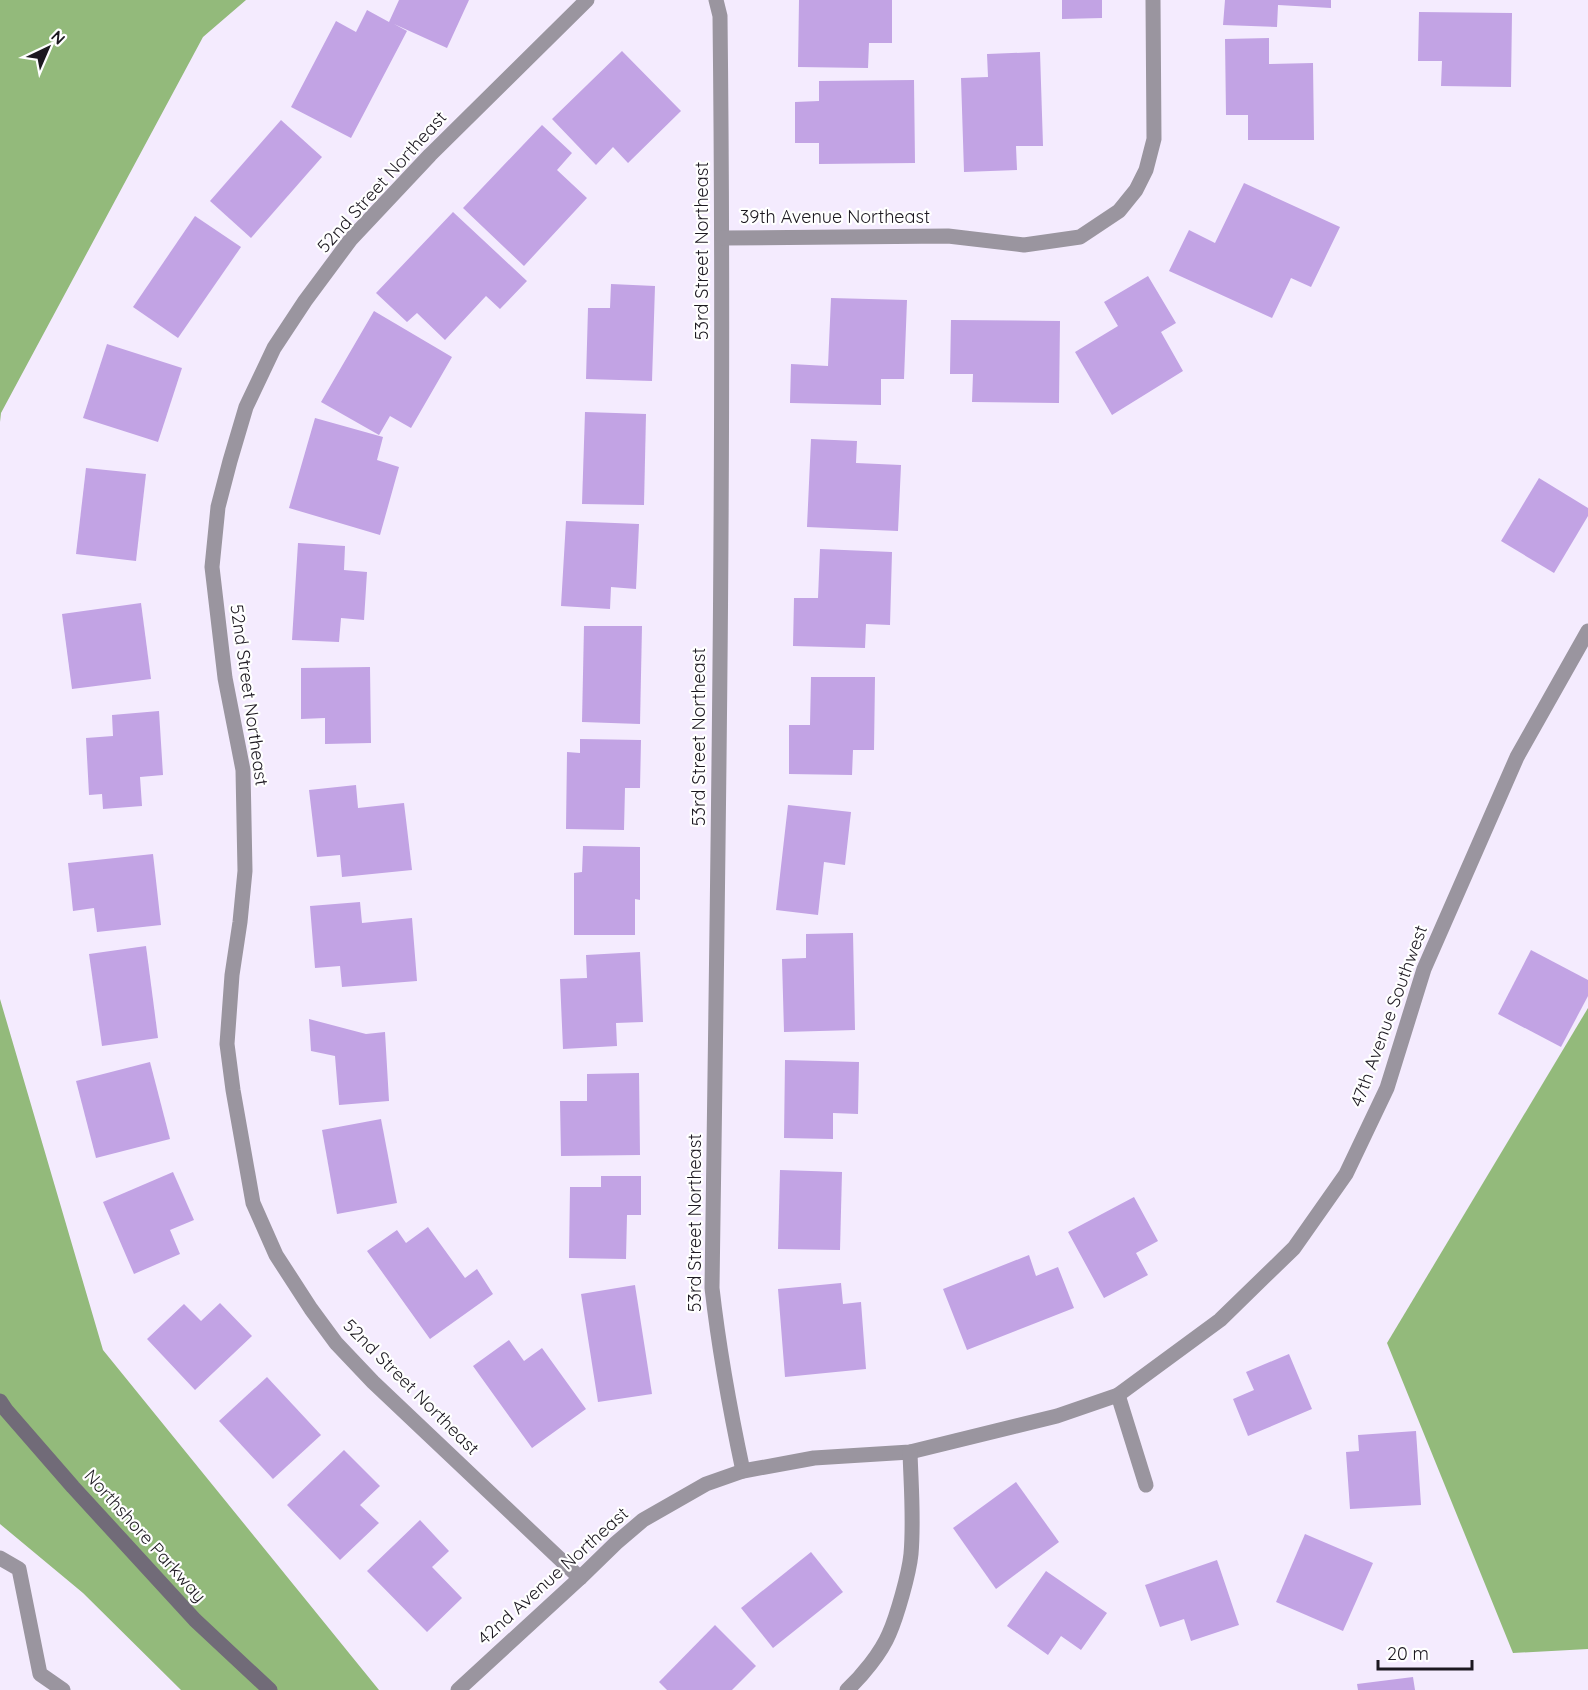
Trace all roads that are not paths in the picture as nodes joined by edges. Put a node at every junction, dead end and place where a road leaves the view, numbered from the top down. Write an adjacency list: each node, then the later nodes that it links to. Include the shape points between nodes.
1 (587, 0): 13 (street, 52nd Street Northeast, via 351,239 305,301 274,348 246,407 218,507 212,567 225,678 243,770 245,871 227,1044 253,1203 276,1255 336,1343)
2 (716, 0): 4 (street, 53rd Street Northeast, via 720,16)
3 (1153, 0): 4 (street, 39th Avenue Northeast, via 1154,139 1146,170 1119,211 1080,237 1024,245 948,236)
4 (723, 238): 10 (street, 53rd Street Northeast, via 712,1288 717,1338)
5 (1588, 631): 6 (street, 47th Avenue Southwest, via 1512,768 1425,969 1387,1088 1346,1174 1294,1248 1220,1320)
6 (1118, 1395): 8 (street, 47th Avenue Southwest, via 1057,1416); 11 (street)
7 (0, 1401): 15 (street, Northshore Parkway, via 195,1620)
8 (960, 1441): 9 (street, 42nd Avenue Northeast)
9 (910, 1452): 10 (street, 42nd Avenue Northeast, via 814,1458); 17 (street, via 911,1556 900,1599 889,1635)
10 (743, 1472): 13 (street, 42nd Avenue Northeast, via 706,1484 644,1520)
11 (1146, 1485)
12 (0, 1558): 14 (street, via 19,1569 40,1674)
13 (580, 1578): 16 (street, 42nd Avenue Northeast)
14 (63, 1690)
15 (270, 1690)
16 (458, 1690)
17 (847, 1690)

